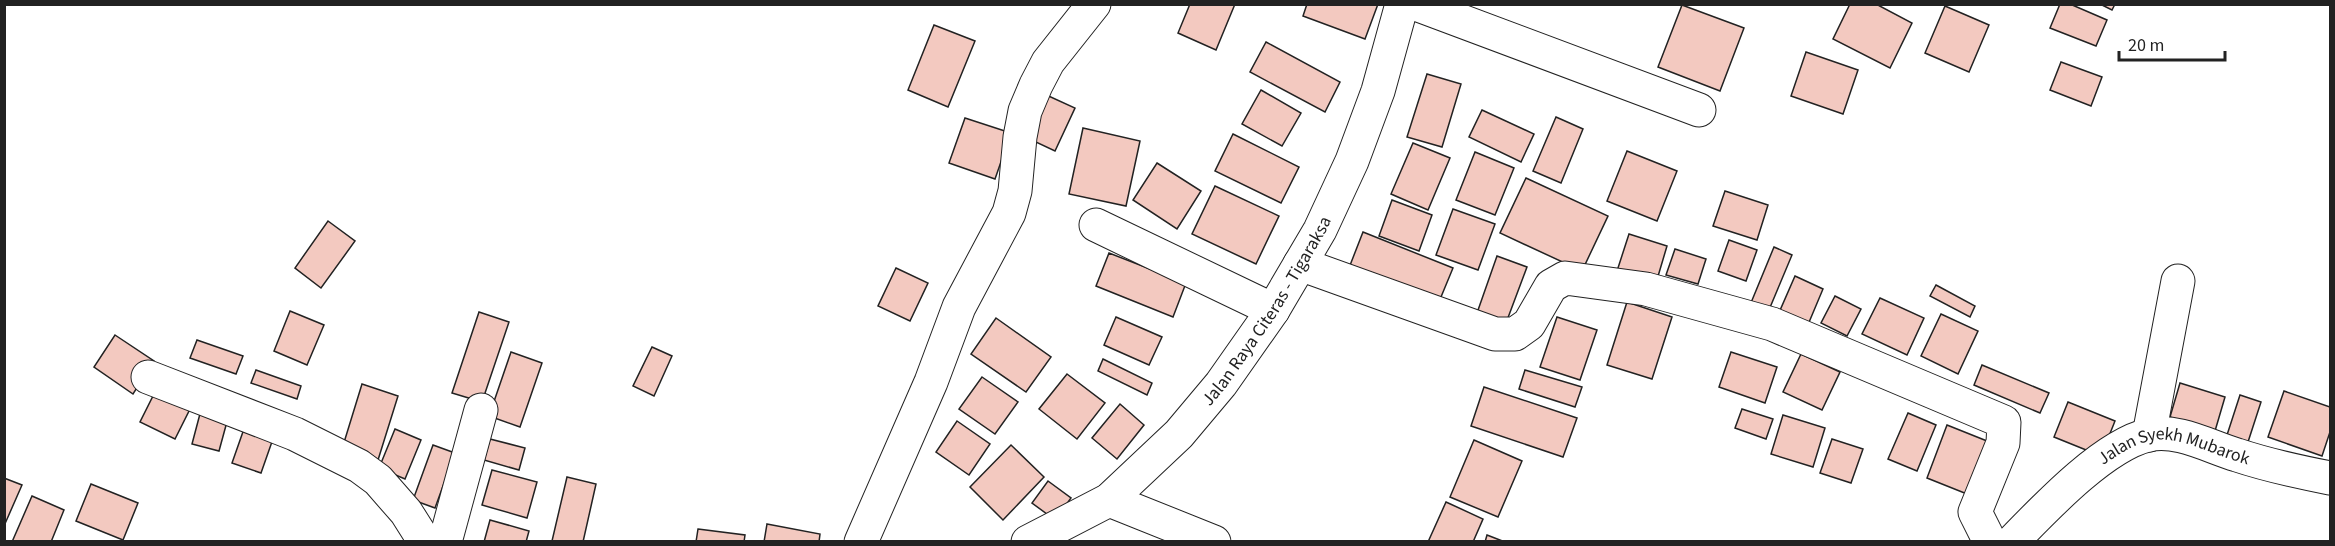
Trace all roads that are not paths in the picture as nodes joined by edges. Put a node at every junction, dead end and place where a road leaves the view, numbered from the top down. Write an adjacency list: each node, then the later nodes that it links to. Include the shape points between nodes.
1 (1094, 4): 16 (street, via 1048,62 1036,85 1025,111 1009,213 958,307 931,382)
2 (1402, 4): 6 (street, Jalan Raya Citeras - Tigaraksa, via 1378,91 1352,161)
3 (1416, 4): 4 (street)
4 (1699, 110)
5 (1096, 225): 8 (street)
6 (1300, 264): 8 (street, Jalan Raya Citeras - Tigaraksa); 19 (street, via 1495,334 1515,334 1529,324 1551,286 1565,278 1646,289 1772,324 2004,422 2003,443 1975,512)
7 (2178, 281): 11 (street)
8 (1273, 310): 13 (street, Jalan Raya Citeras - Tigaraksa, via 1186,426)
9 (148, 377): 14 (street, via 295,434 360,466 406,512)
10 (481, 410): 15 (street)
11 (2149, 435): 12 (street, Jalan Syekh Mubarok, via 2169,434 2238,456); 20 (street, Jalan Syekh Mubarok, via 2123,445 2064,489)
12 (2331, 478)
13 (1109, 500): 17 (street, Jalan Raya Citeras - Tigaraksa); 18 (street)
14 (425, 542)
15 (445, 542)
16 (861, 542)
17 (1028, 542)
18 (1214, 542)
19 (1990, 542)
20 (2012, 542)

